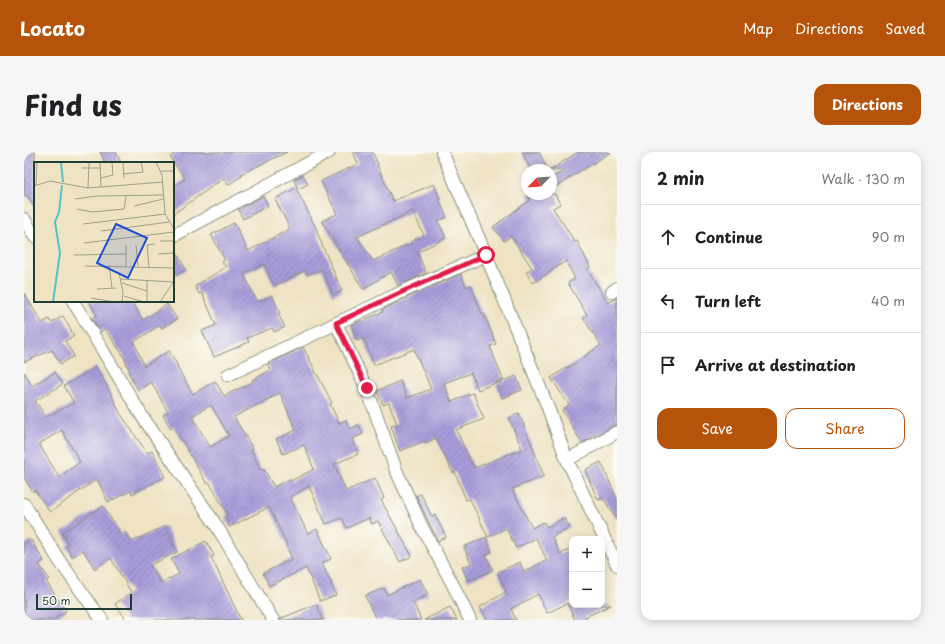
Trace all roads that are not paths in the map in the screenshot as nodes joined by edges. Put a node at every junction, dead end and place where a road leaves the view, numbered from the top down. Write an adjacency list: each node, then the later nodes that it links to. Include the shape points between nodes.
1 (329, 152): 5 (street)
2 (442, 152): 6 (street)
3 (24, 219): 4 (street)
4 (34, 235)
5 (174, 235)
6 (486, 255): 8 (street); 11 (street)
7 (74, 302): 15 (street, via 142,416 216,525)
8 (336, 323): 9 (street); 16 (street, via 367,388 396,470)
9 (228, 375)
10 (617, 432): 11 (street)
11 (567, 460): 13 (street)
12 (24, 504): 14 (street, via 61,563)
13 (617, 565)
14 (102, 620)
15 (274, 620)
16 (470, 620)

